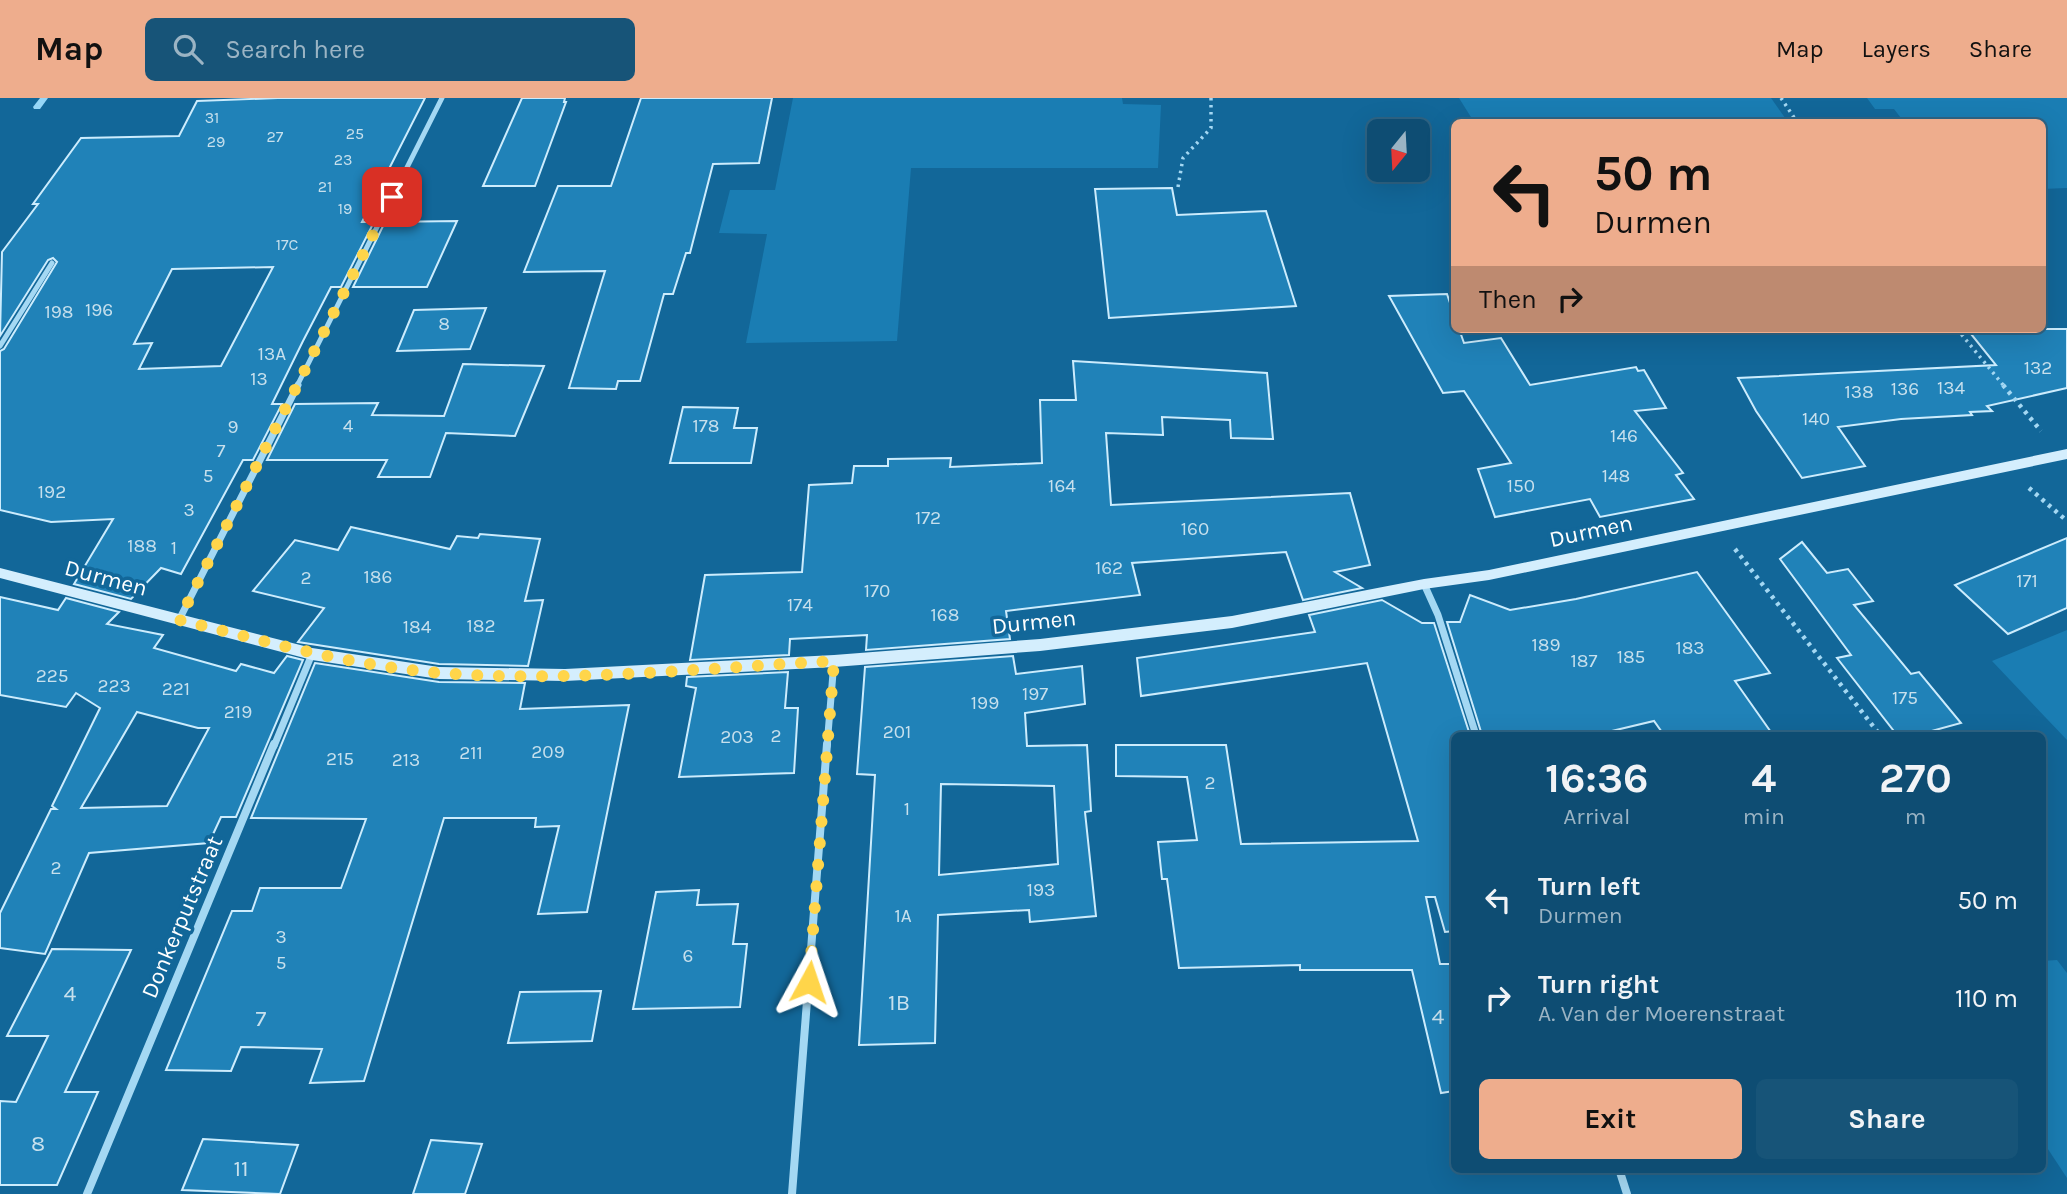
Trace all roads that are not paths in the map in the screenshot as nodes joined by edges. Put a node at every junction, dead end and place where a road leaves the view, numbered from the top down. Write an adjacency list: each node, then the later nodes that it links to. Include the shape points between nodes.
1 (442, 98): 7 (street)
2 (51, 263): 3 (street)
3 (0, 346)
4 (2064, 454): 6 (street, Durmen, via 1719,529)
5 (0, 573): 7 (street, Durmen)
6 (1424, 584): 9 (street, Durmen, via 1232,622 1040,645); 10 (street)
7 (179, 620): 8 (street, Durmen)
8 (312, 654): 9 (street, Durmen, via 439,673 565,675); 12 (street, Donkerputstraat)
9 (834, 661): 13 (street)
10 (1475, 732)
11 (1620, 1173): 14 (street)
12 (87, 1194)
13 (792, 1194)
14 (1628, 1194)

